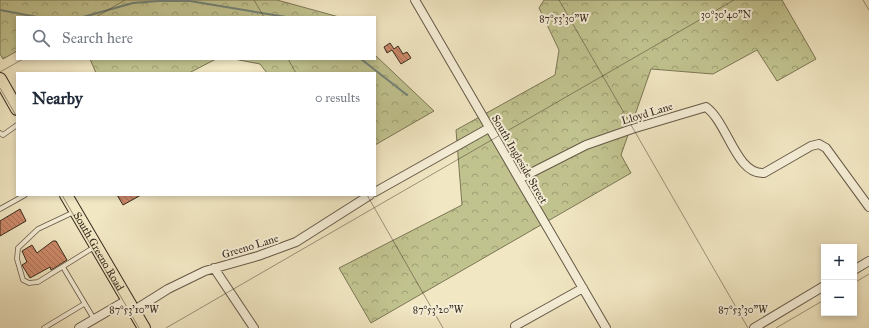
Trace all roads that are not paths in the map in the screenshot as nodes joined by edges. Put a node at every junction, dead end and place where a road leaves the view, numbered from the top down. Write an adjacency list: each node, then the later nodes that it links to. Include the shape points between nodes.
1 (415, 0): 5 (street, South Ingleside Street)
2 (0, 80): 3 (main road)
3 (16, 107)
4 (16, 126): 6 (lane, via 3,135)
5 (489, 128): 7 (street, South Ingleside Street); 8 (street)
6 (0, 133)
7 (519, 179): 12 (street, Lloyd Lane, via 586,145 706,107 717,118 750,171 757,174 770,170 819,144 826,148); 20 (street, South Ingleside Street)
8 (376, 191)
9 (23, 196): 13 (lane)
10 (68, 196): 14 (main road, South Greeno Road)
11 (368, 196): 18 (street, Greeno Lane, via 296,242)
12 (869, 207)
13 (0, 209)
14 (76, 211): 15 (main road, South Greeno Road); 17 (lane, via 38,229 18,248 16,259 19,269 23,280 29,283 38,282)
15 (96, 246): 17 (lane); 22 (main road, South Greeno Road)
16 (869, 262): 19 (street)
17 (63, 267): 23 (lane)
18 (214, 268): 24 (street, Greeno Lane, via 180,282); 30 (street)
19 (857, 268)
20 (583, 288): 26 (street); 31 (street, South Ingleside Street)
21 (821, 288): 32 (street)
22 (127, 300): 24 (main road, South Greeno Road); 25 (street)
23 (84, 304): 25 (lane); 27 (lane)
24 (133, 311): 29 (main road, South Greeno Road)
25 (94, 319): 28 (street)
26 (515, 326)
27 (44, 328)
28 (79, 328)
29 (144, 328)
30 (254, 328)
31 (606, 328)
32 (754, 328)

